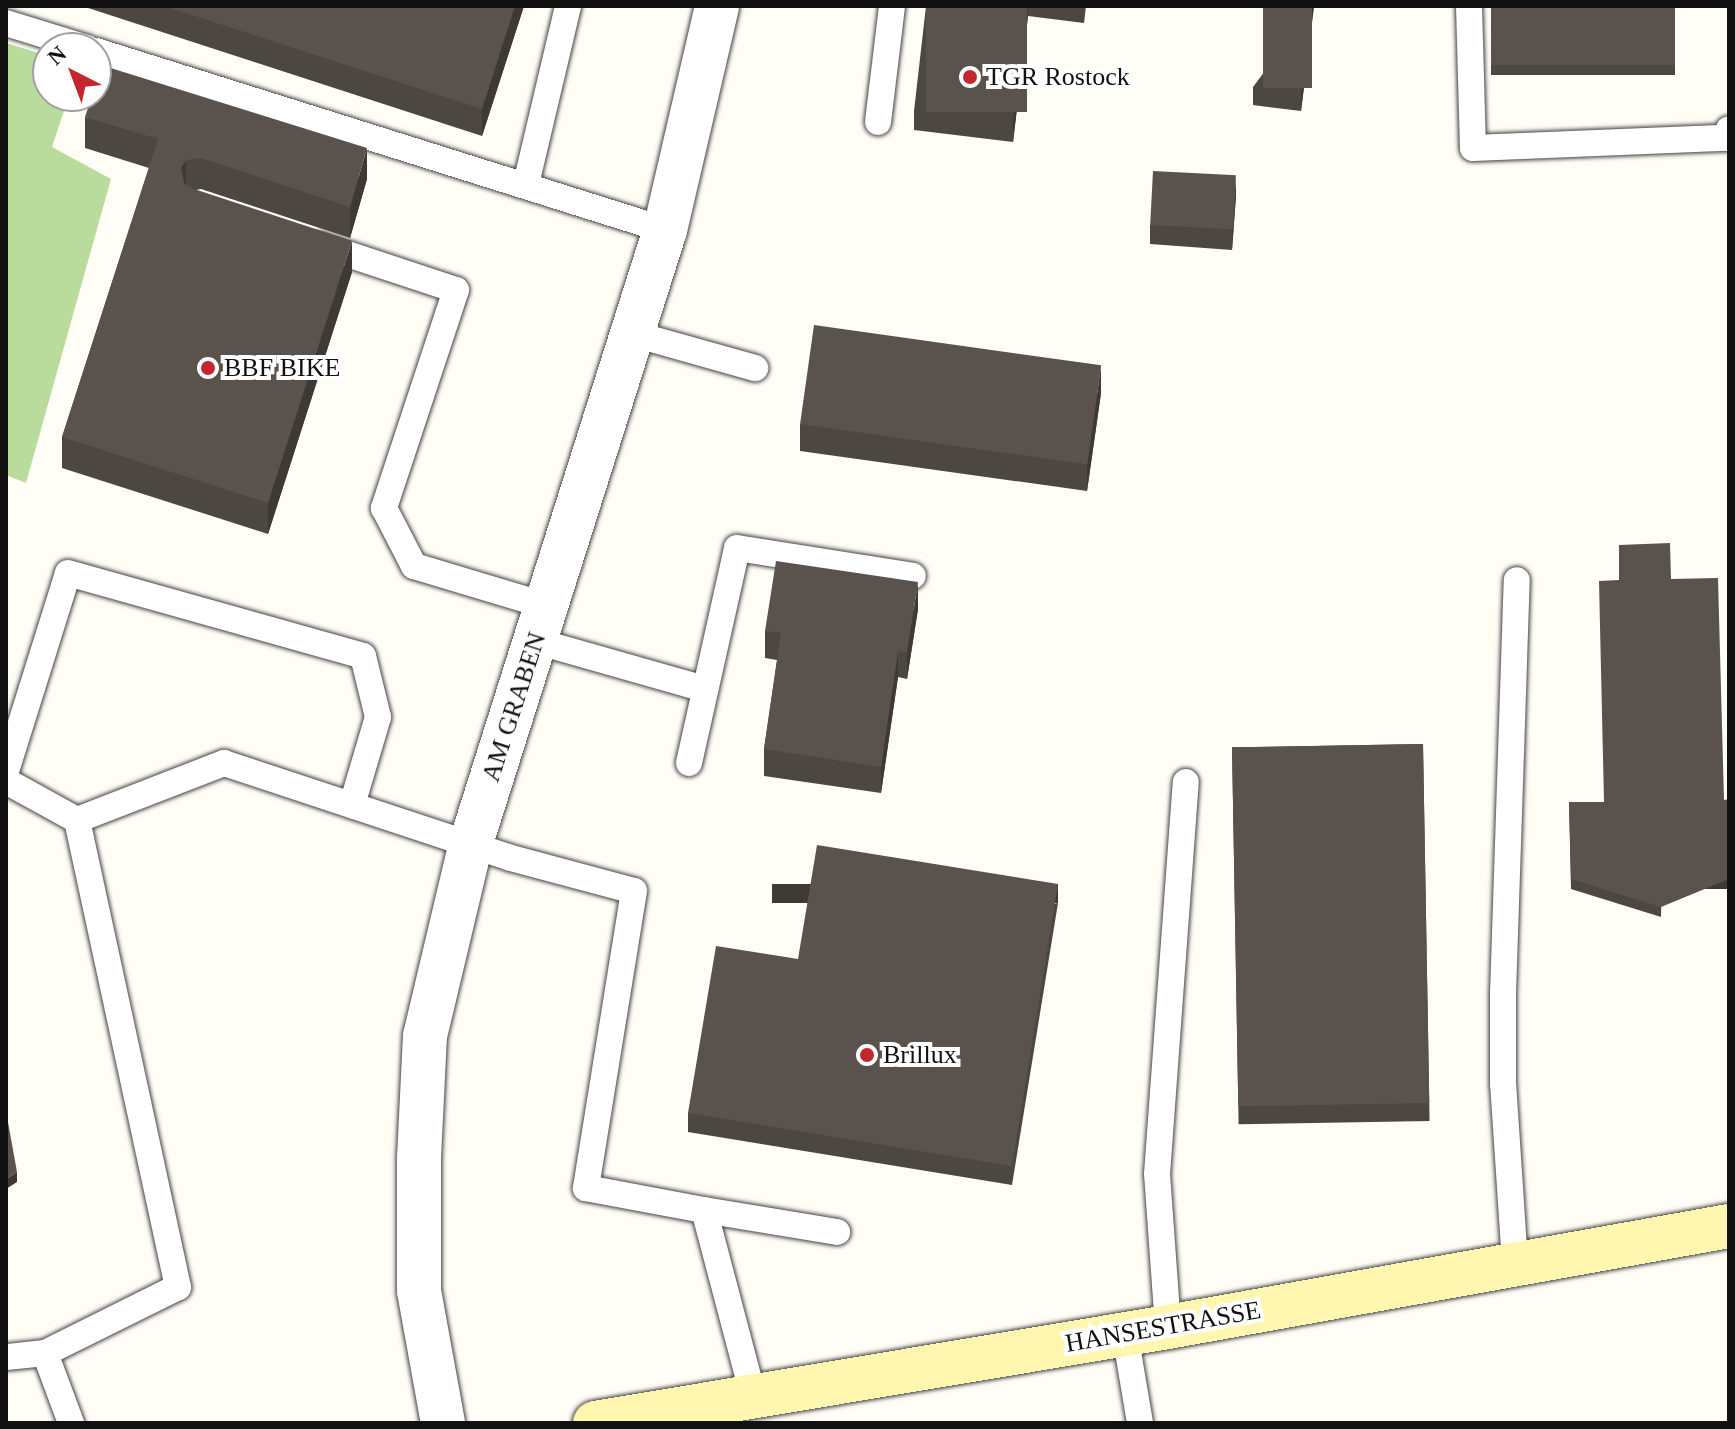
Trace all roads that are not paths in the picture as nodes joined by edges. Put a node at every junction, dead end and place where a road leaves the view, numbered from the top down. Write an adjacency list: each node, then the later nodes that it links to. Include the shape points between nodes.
1 (568, 6): 10 (lane)
2 (717, 6): 11 (street, AM GRABEN)
3 (892, 6): 8 (lane)
4 (1469, 6): 9 (lane, via 1473,148 1726,138)
5 (6, 23): 6 (lane)
6 (35, 32)
7 (112, 56): 10 (lane)
8 (878, 122)
9 (1729, 129)
10 (526, 184): 11 (lane)
11 (665, 230): 13 (street, AM GRABEN)
12 (297, 237): 17 (lane, via 456,290 384,508 414,566)
13 (634, 334): 14 (lane); 17 (street, AM GRABEN)
14 (755, 368)
15 (913, 576): 18 (lane, via 737,548)
16 (1517, 580): 29 (lane, via 1503,1024)
17 (541, 623): 18 (lane); 25 (street, AM GRABEN)
18 (705, 689): 19 (lane)
19 (689, 763)
20 (6, 771): 23 (lane, via 68,573 363,656 378,717)
21 (6, 781): 24 (lane)
22 (1186, 782): 30 (lane, via 1157,1174)
23 (352, 805): 24 (lane, via 224,763); 25 (lane)
24 (77, 820): 32 (lane, via 178,1287)
25 (471, 843): 26 (lane, via 634,891 586,1188); 36 (street, AM GRABEN, via 425,1036 419,1143 419,1291)
26 (704, 1210): 28 (lane); 34 (lane)
27 (1729, 1226): 29 (street, HANSESTRASSE)
28 (837, 1232)
29 (1515, 1263): 30 (street, HANSESTRASSE)
30 (1168, 1327): 31 (street, HANSESTRASSE)
31 (1125, 1334): 34 (street, HANSESTRASSE); 38 (lane)
32 (45, 1353): 33 (lane); 35 (lane)
33 (6, 1357)
34 (753, 1395): 37 (street, HANSESTRASSE)
35 (71, 1423)
36 (443, 1423)
37 (595, 1423)
38 (1140, 1423)

